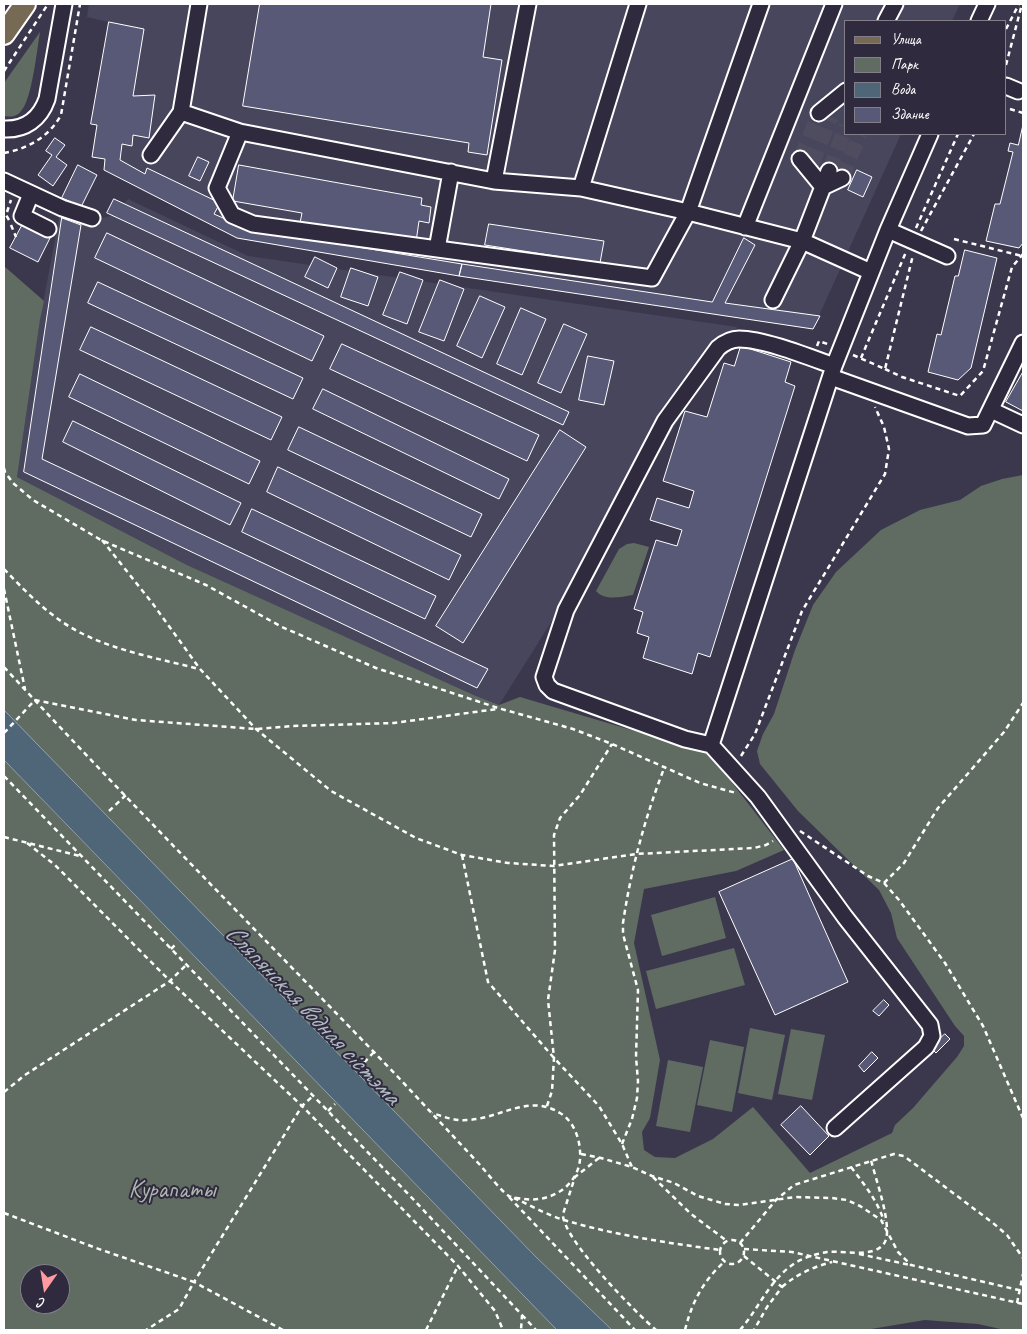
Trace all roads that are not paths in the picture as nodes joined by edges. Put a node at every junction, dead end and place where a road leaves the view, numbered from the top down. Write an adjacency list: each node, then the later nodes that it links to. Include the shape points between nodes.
1 (25, 4): 12 (main road)
2 (64, 4): 16 (lane, via 44,108 24,126)
3 (199, 4): 15 (lane)
4 (528, 4): 23 (lane)
5 (638, 4): 25 (lane)
6 (762, 4): 28 (lane)
7 (834, 4): 30 (lane)
8 (895, 4): 10 (lane)
9 (987, 4): 11 (lane)
10 (887, 20)
11 (979, 20)
12 (4, 34)
13 (844, 93): 14 (lane, via 825,115)
14 (844, 98)
15 (181, 112): 17 (lane); 19 (lane)
16 (4, 129)
17 (240, 132): 21 (lane); 34 (lane, via 217,188 232,215 253,224)
18 (930, 135): 32 (lane)
19 (150, 154)
20 (806, 161): 26 (lane)
21 (451, 172): 23 (lane); 34 (lane)
22 (835, 175): 26 (lane)
23 (494, 180): 25 (lane)
24 (4, 181): 27 (lane)
25 (582, 188): 28 (lane)
26 (822, 188): 33 (lane)
27 (31, 194): 29 (lane); 31 (lane, via 22,216)
28 (688, 212): 30 (lane); 34 (lane, via 652,278)
29 (92, 218)
30 (745, 227): 33 (lane)
31 (48, 229)
32 (888, 230): 35 (lane); 36 (lane)
33 (802, 241): 36 (lane); 37 (lane)
34 (437, 249)
35 (947, 256)
36 (871, 272): 39 (lane)
37 (773, 300)
38 (1023, 343): 40 (lane)
39 (832, 371): 40 (lane, via 968,426 983,425); 42 (lane); 42 (lane, via 813,358 754,340 738,339 725,342 718,348 665,421 566,610 545,670 547,685 553,691 685,740)
40 (991, 410): 41 (lane)
41 (1023, 425)
42 (711, 745): 43 (lane, via 758,797 845,917 930,1025 932,1036 926,1046)
43 (834, 1128)

